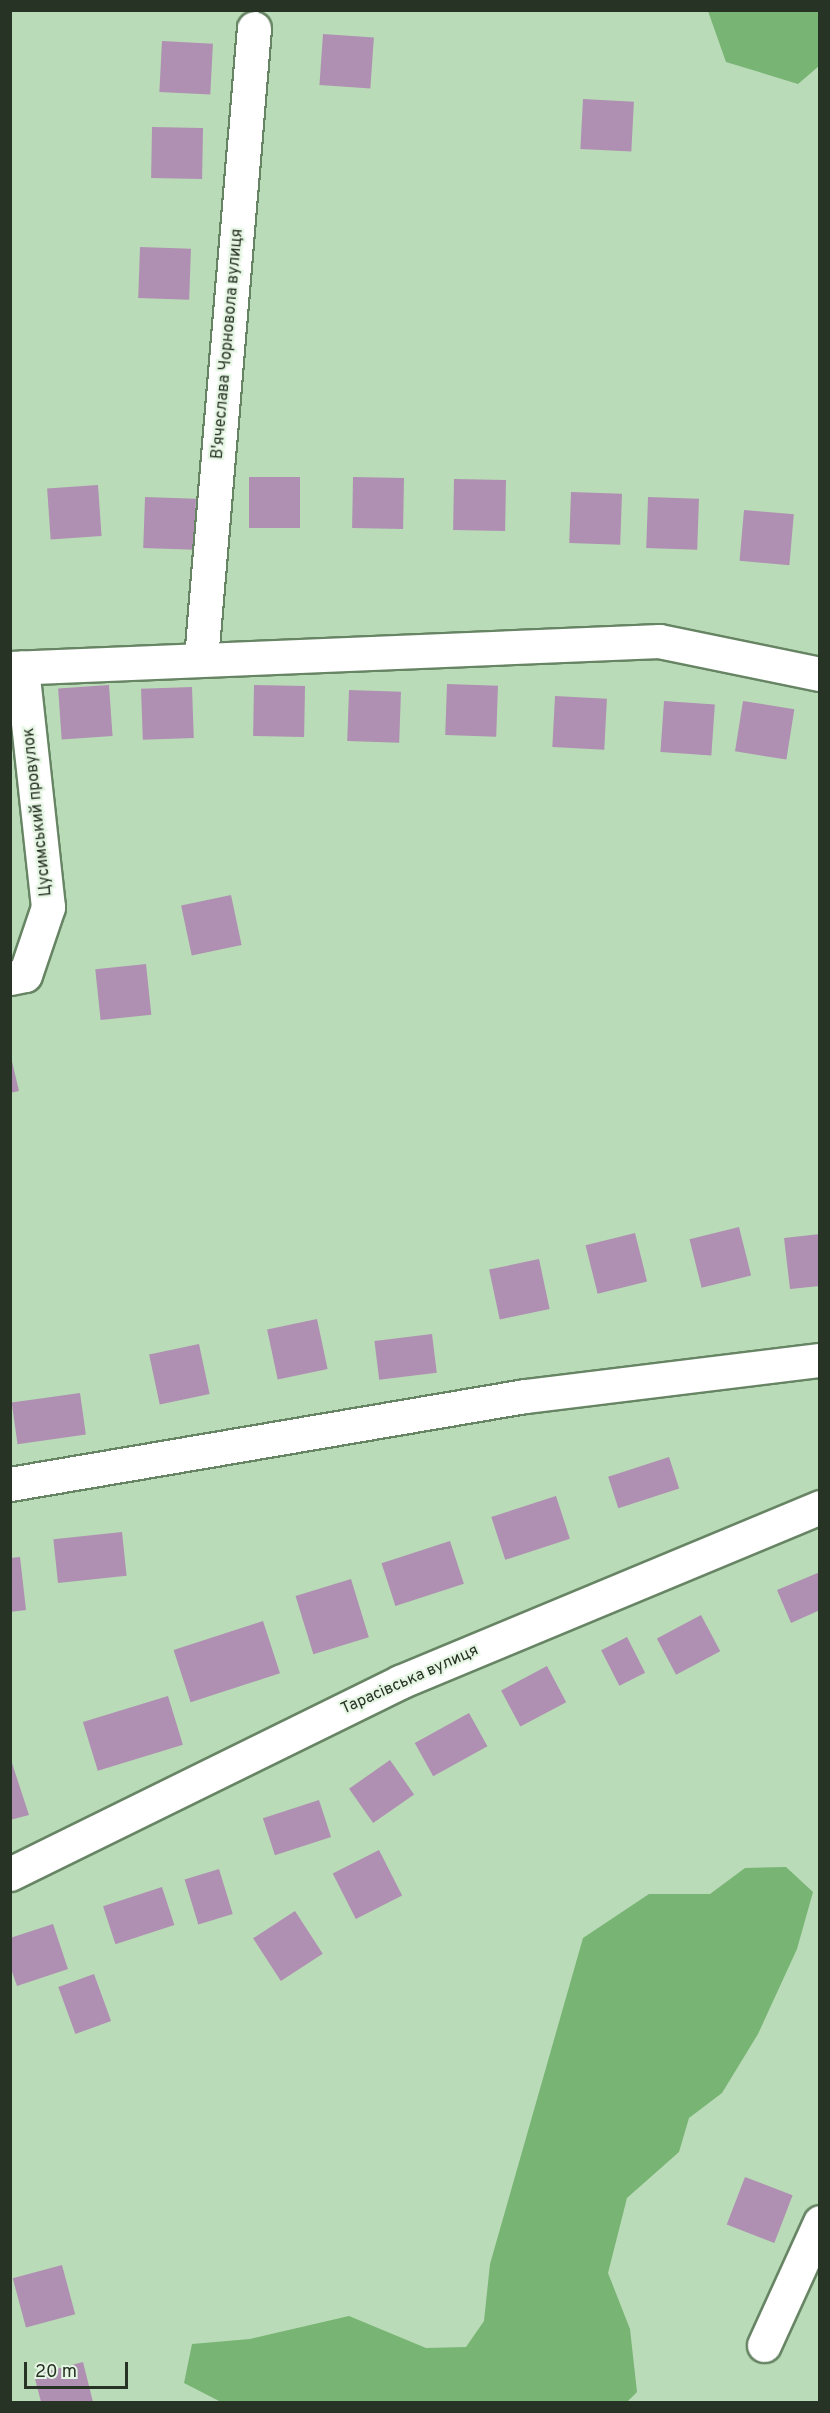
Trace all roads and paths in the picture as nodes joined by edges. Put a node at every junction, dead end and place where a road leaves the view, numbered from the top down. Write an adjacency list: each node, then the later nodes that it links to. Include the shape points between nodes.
1 (254, 28): 2 (street, В'ячеслава Чорновола вулиця)
2 (201, 659): 3 (street); 4 (street, via 659,641)
3 (16, 668): 5 (street, Цусимський провулок, via 48,907 25,975)
4 (819, 674)
5 (10, 978)
6 (819, 1360): 7 (street, via 525,1396)
7 (10, 1484)
8 (819, 1507): 9 (street, Тарасівська вулиця, via 400,1682)
9 (10, 1874)
10 (819, 2222): 11 (street)
11 (764, 2344)

